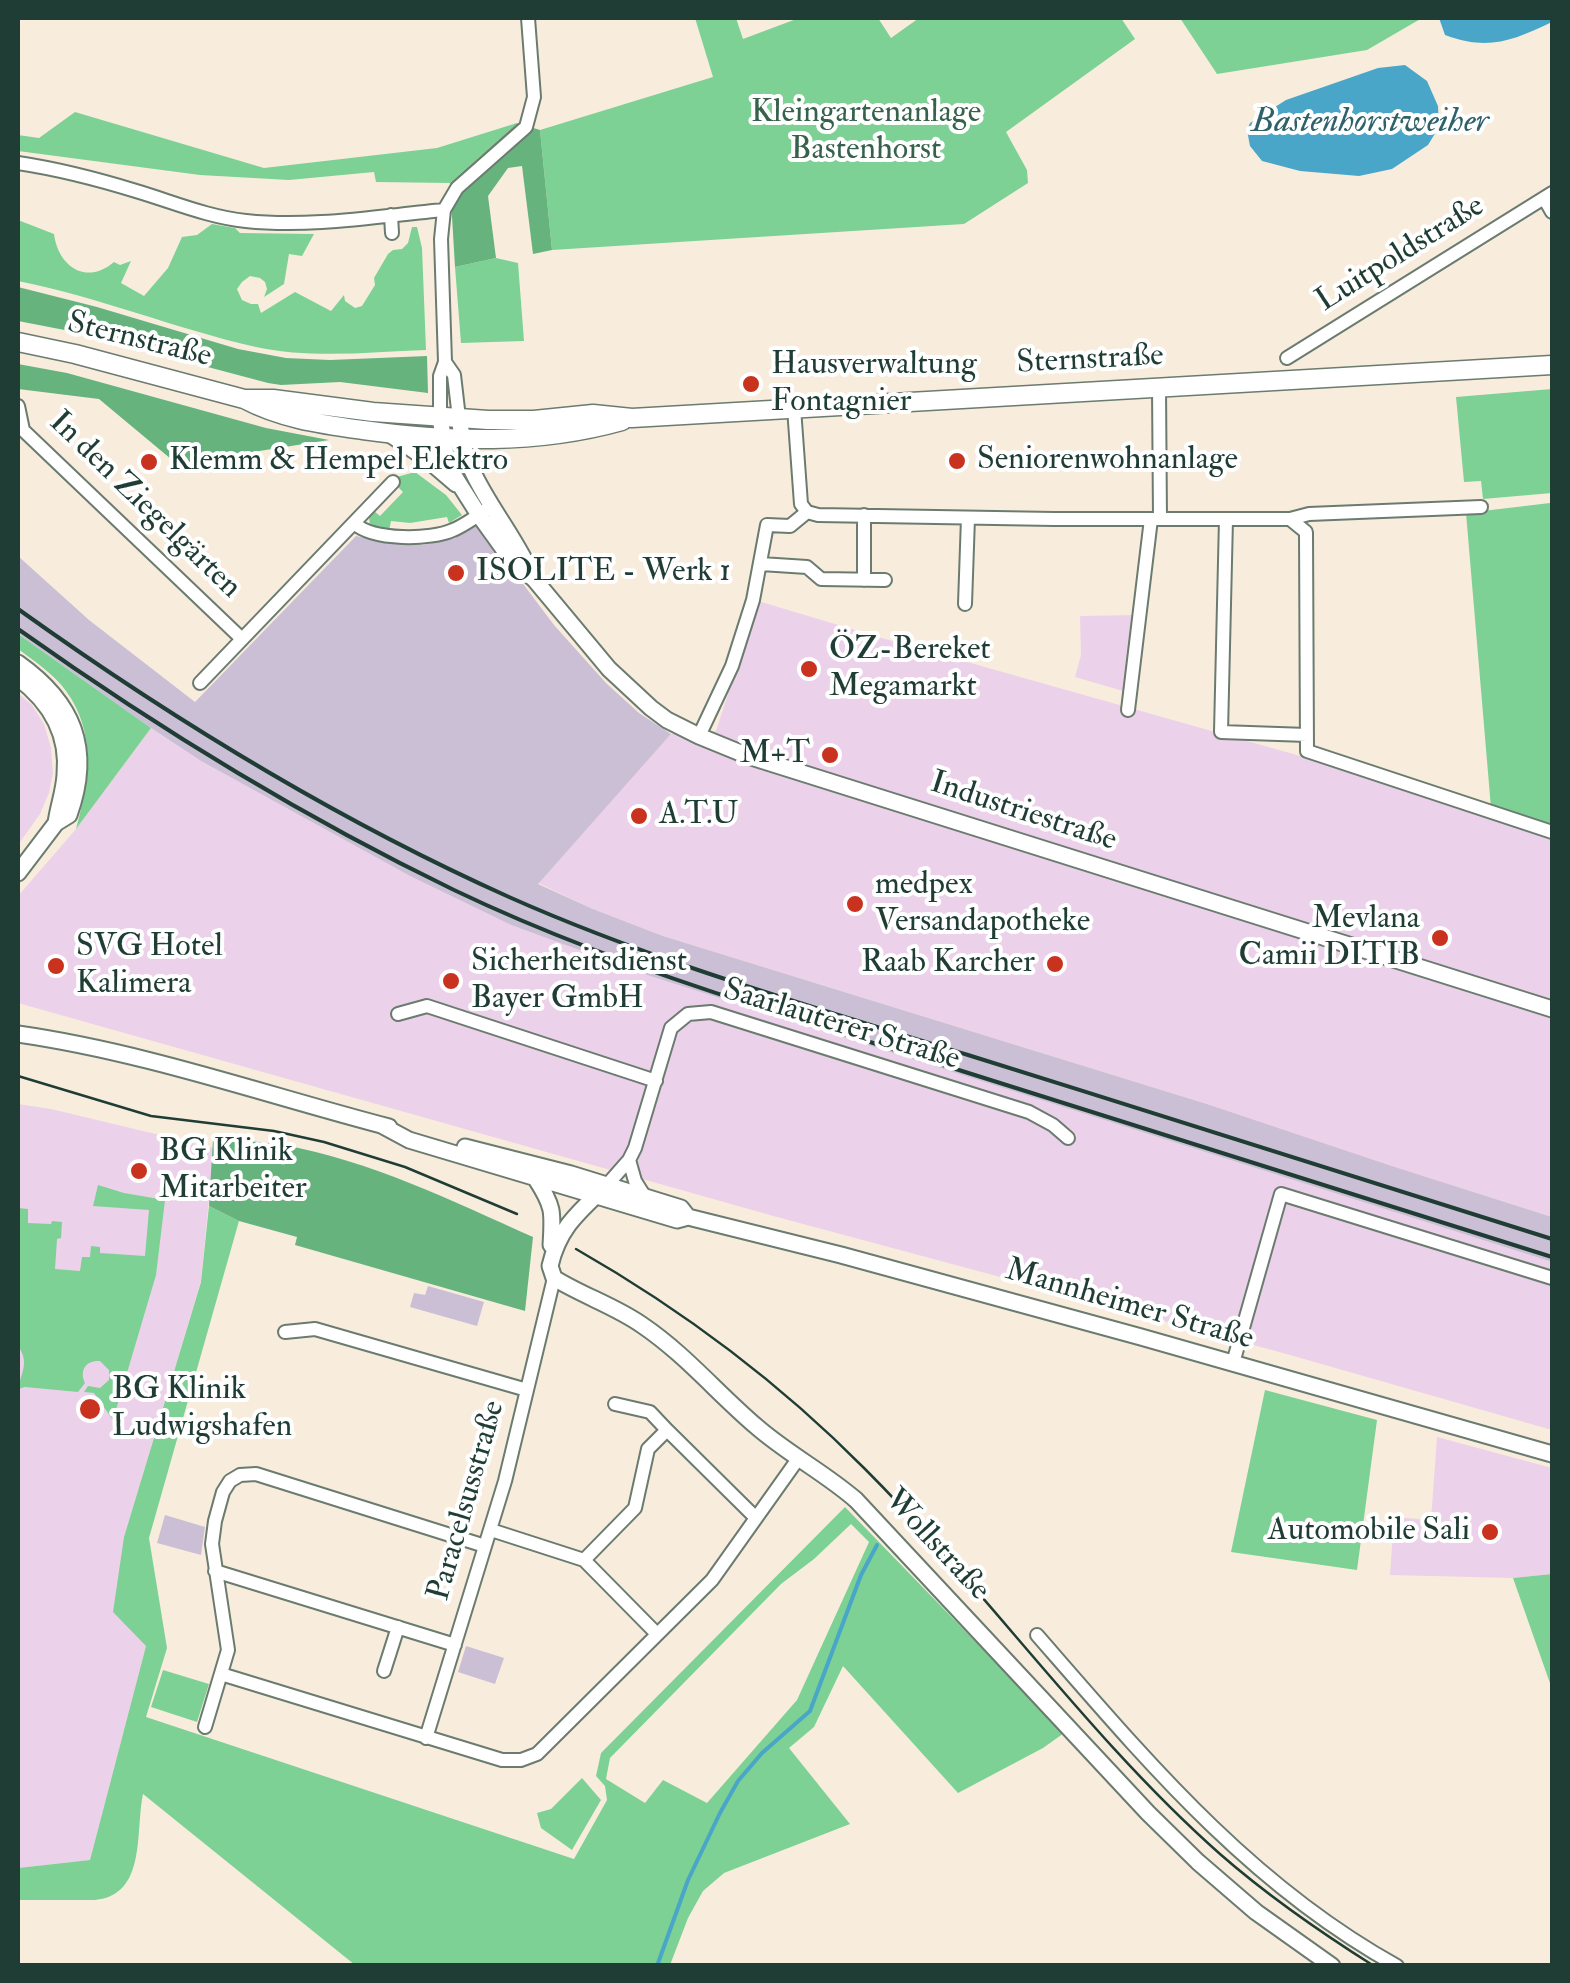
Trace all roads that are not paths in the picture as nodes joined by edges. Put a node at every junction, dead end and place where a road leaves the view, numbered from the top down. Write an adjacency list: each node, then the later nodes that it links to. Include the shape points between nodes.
1 (528, 18): 4 (street, via 534,97 526,127 457,188)
2 (18, 162): 6 (street, via 245,221)
3 (1548, 195): 5 (street, Luitpoldstraße); 9 (street, Luitpoldstraße)
4 (444, 210): 6 (street); 10 (street)
5 (1552, 212)
6 (390, 215): 7 (street)
7 (392, 233)
8 (18, 342): 13 (main road, Sternstraße)
9 (1288, 358)
10 (446, 362): 16 (street); 17 (street)
11 (1552, 366): 12 (main road, Sternstraße)
12 (1160, 388): 15 (main road, Sternstraße); 29 (street)
13 (244, 399): 16 (main road, Sternstraße); 19 (main road, Sternstraße, via 270,412)
14 (18, 406): 37 (street, In den Ziegelgärten, via 23,430)
15 (794, 408): 18 (main road, Sternstraße); 26 (street)
16 (440, 418): 17 (main road, Sternstraße); 20 (street, Industriestraße)
17 (460, 418): 18 (main road, Sternstraße); 21 (street, Industriestraße)
18 (632, 418): 21 (main road, Sternstraße, via 548,436)
19 (388, 433): 20 (main road, Sternstraße); 23 (street)
20 (442, 438): 21 (main road, Sternstraße); 23 (street, Industriestraße)
21 (463, 440): 25 (street, Industriestraße)
22 (393, 482): 32 (street, In den Ziegelgärten)
23 (462, 490): 25 (street, Industriestraße)
24 (1481, 506): 31 (street, via 1309,514)
25 (485, 510): 32 (street, via 451,532 424,536 388,536); 43 (street, Industriestraße, via 591,650 632,692)
26 (807, 512): 27 (street); 33 (street, via 790,526 767,524)
27 (864, 516): 28 (street); 34 (street)
28 (968, 518): 29 (street); 36 (street)
29 (1156, 519): 30 (street); 41 (street)
30 (1226, 519): 31 (street); 42 (street, via 1220,732)
31 (1294, 522): 42 (street, via 1306,532)
32 (354, 523): 37 (street, In den Ziegelgärten)
33 (760, 564): 34 (street, via 807,567 821,579); 43 (street, via 732,666)
34 (864, 580): 35 (street)
35 (885, 580)
36 (965, 604)
37 (242, 639): 40 (street, In den Ziegelgärten)
38 (18, 663): 44 (street, via 52,690 74,734 76,793 69,815)
39 (18, 678): 44 (street, via 45,702 62,735 66,775)
40 (200, 683)
41 (1128, 710)
42 (1307, 735): 45 (street, via 1307,751)
43 (698, 736): 47 (street, Industriestraße)
44 (56, 823): 46 (street)
45 (1552, 832)
46 (18, 874)
47 (1552, 1009)
48 (398, 1014): 52 (street, via 427,1006)
49 (18, 1022): 51 (street, Mannheimer Straße)
50 (18, 1034): 51 (street, Mannheimer Straße)
51 (64, 1040): 53 (street, Mannheimer Straße)
52 (656, 1080): 54 (street, Saarlauterer Straße, via 671,1028 688,1014 710,1012 1029,1112); 55 (street, Saarlauterer Straße)
53 (383, 1126): 56 (street, Mannheimer Straße); 57 (street, Mannheimer Straße)
54 (1068, 1138)
55 (629, 1160): 57 (street, Saarlauterer Straße); 58 (street)
56 (536, 1179): 57 (street, Mannheimer Straße); 60 (street, via 553,1211)
57 (602, 1191): 58 (street, Mannheimer Straße); 59 (street, Mannheimer Straße, via 677,1220); 60 (street, via 560,1234)
58 (645, 1197): 59 (street, Mannheimer Straße)
59 (688, 1216): 63 (street, Mannheimer Straße)
60 (552, 1272): 64 (street, Paracelsusstraße); 68 (street, Wollstraße, via 656,1335)
61 (1552, 1278): 63 (street, via 1281,1194)
62 (285, 1332): 64 (street, via 315,1330)
63 (1233, 1363): 67 (street, Mannheimer Straße)
64 (527, 1390): 70 (street, Paracelsusstraße)
65 (615, 1404): 66 (street, via 650,1412)
66 (667, 1430): 69 (street); 72 (street, via 648,1449 634,1508)
67 (1552, 1454)
68 (798, 1458): 69 (street); 82 (street, Wollstraße, via 856,1500 1198,1862)
69 (756, 1518): 75 (street, via 712,1580)
70 (490, 1530): 71 (street, Paracelsusstraße); 72 (street)
71 (486, 1546): 73 (street, via 256,1474 240,1475 223,1492 215,1521); 77 (street, Paracelsusstraße)
72 (584, 1560): 75 (street)
73 (216, 1571): 74 (street); 79 (street, via 228,1650)
74 (398, 1627): 77 (street); 78 (street)
75 (657, 1634): 81 (street, via 538,1754 502,1760)
76 (1037, 1636): 83 (street, via 1202,1820 1272,1882)
77 (455, 1645): 81 (street, Paracelsusstraße)
78 (384, 1670)
79 (221, 1674): 80 (street); 81 (street)
80 (204, 1727)
81 (426, 1738)
82 (1332, 1966)
83 (1397, 1966)

